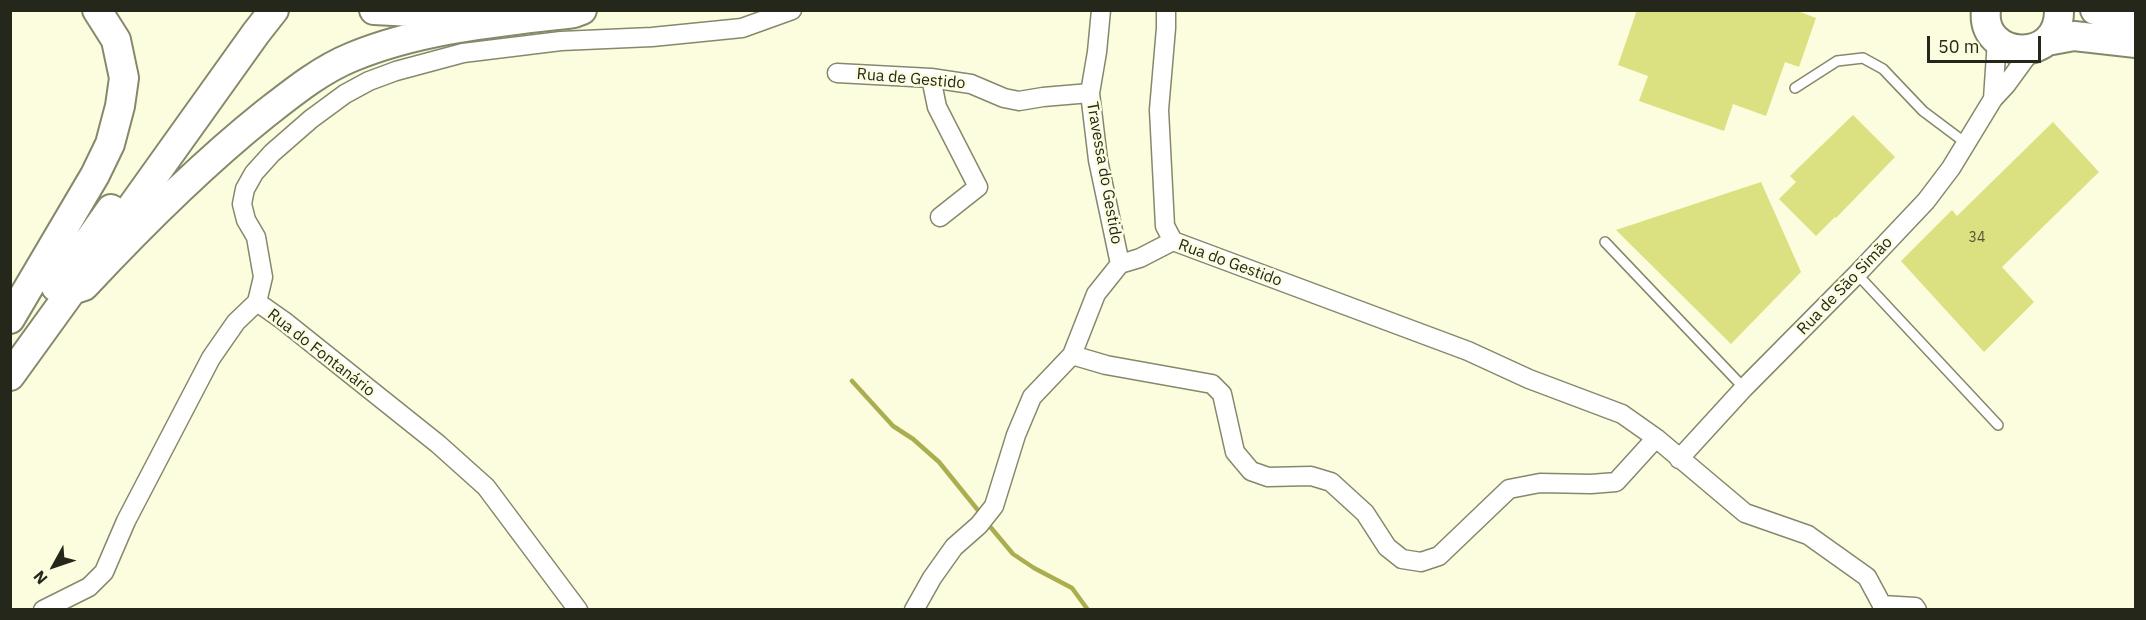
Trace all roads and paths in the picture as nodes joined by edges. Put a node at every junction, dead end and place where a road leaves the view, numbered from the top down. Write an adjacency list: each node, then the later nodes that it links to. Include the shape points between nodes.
1 (97, 10): 29 (main road, via 116,40 124,78 111,144)
2 (274, 10): 13 (main road)
3 (374, 10): 4 (main road, via 452,14)
4 (496, 10)
5 (582, 10): 27 (main road, via 413,37 351,57 290,95 227,144 84,286)
6 (1101, 10): 19 (street, Travessa do Gestido)
7 (1166, 10): 23 (street, via 1160,110 1166,226)
8 (2059, 10): 15 (main road, via 2055,31)
9 (2095, 10): 11 (main road)
10 (785, 12): 28 (street, Rua do Fontanário, via 742,28 561,41 463,53 396,71 345,94 291,135 254,173 245,189 242,204 256,237 263,278)
11 (2136, 20)
12 (1985, 22): 15 (main road, via 2004,45 2014,50); 20 (street, Rua de São Simão)
13 (247, 25): 27 (main road); 30 (main road)
14 (2136, 43): 15 (main road, via 2074,36)
15 (2040, 45): 20 (street, Rua de São Simão)
16 (837, 73): 17 (street, Rua de Gestido)
17 (932, 78): 19 (street, Rua de Gestido, via 971,84 1018,101); 22 (street, via 937,107 978,187)
18 (1795, 88): 21 (lane, via 1837,61 1863,58 1883,69 1923,111)
19 (1090, 93): 25 (street, Travessa do Gestido, via 1098,160)
20 (1993, 99): 21 (street, Rua de São Simão)
21 (1967, 144): 26 (street, Rua de São Simão, via 1926,201)
22 (940, 217)
23 (1173, 241): 25 (street, Rua do Gestido); 35 (street, Rua do Gestido, via 1468,351 1622,414)
24 (1605, 242): 33 (lane)
25 (1120, 264): 31 (street, via 1096,294)
26 (1857, 274): 33 (street, Rua de São Simão); 34 (lane)
27 (72, 290): 32 (main road)
28 (257, 303): 38 (street, via 236,322 211,357 126,521 105,572 89,588); 39 (street, Rua do Fontanário, via 438,444 486,487)
29 (10, 319)
30 (10, 352)
31 (1072, 355): 35 (street, via 1212,384 1222,394 1235,452 1251,471 1268,477 1311,476 1330,482 1365,513 1387,547 1402,559 1421,562 1439,556 1509,489 1540,483 1616,482); 40 (street, via 1032,397 994,506 980,525 954,547)
32 (10, 376)
33 (1744, 388): 36 (street, Rua de São Simão)
34 (1998, 424)
35 (1656, 438): 36 (street, Rua do Gestido)
36 (1679, 459): 37 (street, Rua do Gestido, via 1745,513 1808,535 1867,577)
37 (1882, 607): 41 (street)
38 (43, 609)
39 (578, 609)
40 (914, 609)
41 (1917, 609)

